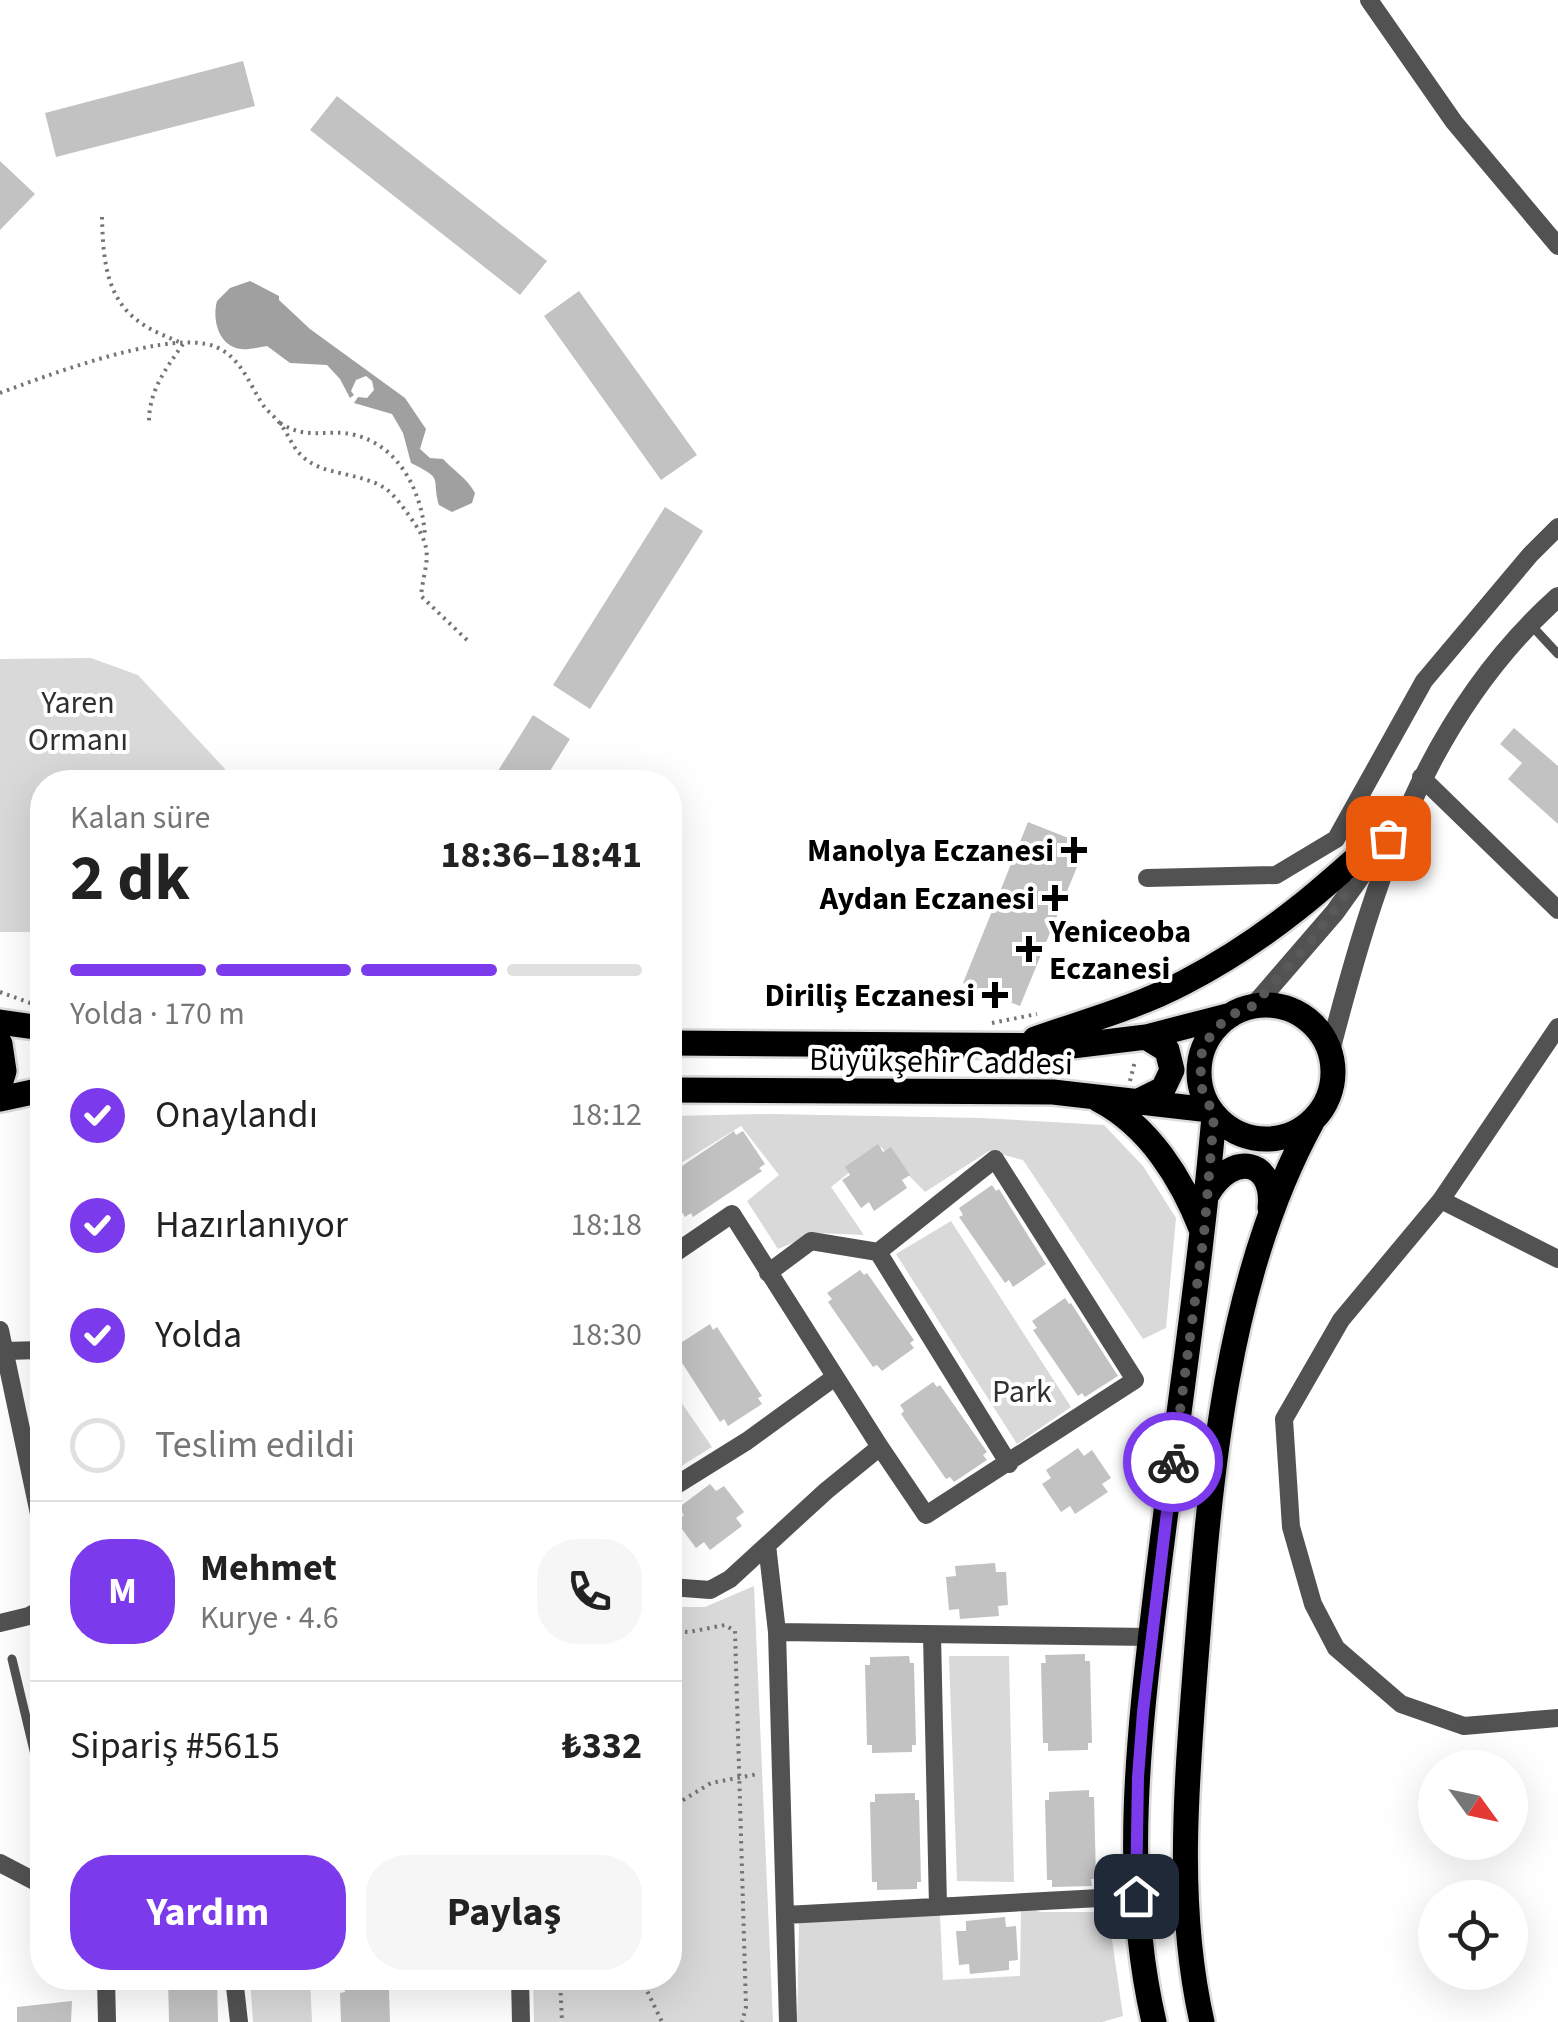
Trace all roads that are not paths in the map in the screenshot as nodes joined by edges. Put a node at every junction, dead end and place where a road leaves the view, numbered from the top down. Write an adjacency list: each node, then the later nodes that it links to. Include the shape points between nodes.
1 (1369, 0): 2 (street, via 1454,122)
2 (1558, 246)
3 (1558, 527): 9 (street, via 1424,680 1336,839 1276,875)
4 (1558, 597): 5 (street)
5 (1529, 623): 6 (lane); 7 (street, via 1462,708)
6 (1558, 654)
7 (1421, 777): 8 (street); 10 (street)
8 (1403, 816): 11 (street, via 1335,912); 18 (main road, via 1290,918 1241,950 1147,1000); 19 (street, via 1349,971)
9 (1146, 878)
10 (1558, 910)
11 (1242, 1011): 15 (main road, Büyükşehir Caddesi); 19 (main road, via 1274,1006 1304,1017); 26 (main road, via 1207,1040 1200,1062 1200,1084)
12 (0, 1022): 13 (main road)
13 (30, 1026)
14 (1558, 1028): 29 (street)
15 (1146, 1037): 18 (main road, Büyükşehir Caddesi); 25 (main road, via 1166,1050 1172,1070 1163,1089)
16 (682, 1043): 18 (main road, Büyükşehir Caddesi)
17 (0, 1044): 20 (main road)
18 (1016, 1046)
19 (1330, 1051): 27 (main road, via 1332,1084)
20 (0, 1084)
21 (682, 1090): 23 (main road, Büyükşehir Caddesi)
22 (30, 1093): 24 (main road)
23 (1090, 1096): 25 (main road, Büyükşehir Caddesi); 31 (main road, via 1150,1142)
24 (0, 1100)
25 (1139, 1100): 26 (main road, Büyükşehir Caddesi)
26 (1212, 1113): 27 (main road, via 1230,1130 1262,1140 1283,1138); 28 (main road)
27 (1312, 1122): 30 (main road)
28 (1207, 1194): 30 (main road, via 1227,1169 1248,1166 1268,1183); 31 (main road)
29 (1441, 1200): 34 (street); 52 (street, via 1341,1320 1284,1419 1291,1527 1313,1604 1336,1648 1402,1704 1464,1726)
30 (1269, 1213): 67 (main road, via 1234,1348 1205,1547 1185,1840)
31 (1204, 1234): 50 (main road)
32 (682, 1248): 35 (street, via 732,1214)
33 (878, 1252): 35 (street, via 811,1242); 42 (street); 42 (street, via 996,1159 1135,1380)
34 (1558, 1259)
35 (768, 1273): 39 (street)
36 (0, 1330): 38 (street)
37 (30, 1350): 38 (street)
38 (4, 1351): 41 (street)
39 (835, 1377): 40 (street); 43 (street)
40 (880, 1447): 42 (street, via 926,1515); 44 (street)
41 (30, 1459)
42 (1008, 1464)
43 (682, 1482)
44 (767, 1545): 45 (street, via 710,1590); 48 (street)
45 (682, 1588)
46 (30, 1616): 47 (street)
47 (0, 1623)
48 (777, 1632): 49 (street); 58 (street)
49 (932, 1635): 50 (street); 57 (street)
50 (1150, 1638): 56 (main road)
51 (12, 1659): 53 (lane)
52 (1558, 1718)
53 (30, 1734)
54 (0, 1864): 55 (street)
55 (30, 1878)
56 (1136, 1896): 57 (street); 66 (main road)
57 (938, 1906): 58 (street)
58 (785, 1914): 65 (street)
59 (106, 1990): 62 (street)
60 (235, 1990): 63 (street)
61 (520, 1990): 64 (street)
62 (107, 2022)
63 (239, 2022)
64 (521, 2022)
65 (788, 2022)
66 (1154, 2022)
67 (1202, 2022)

